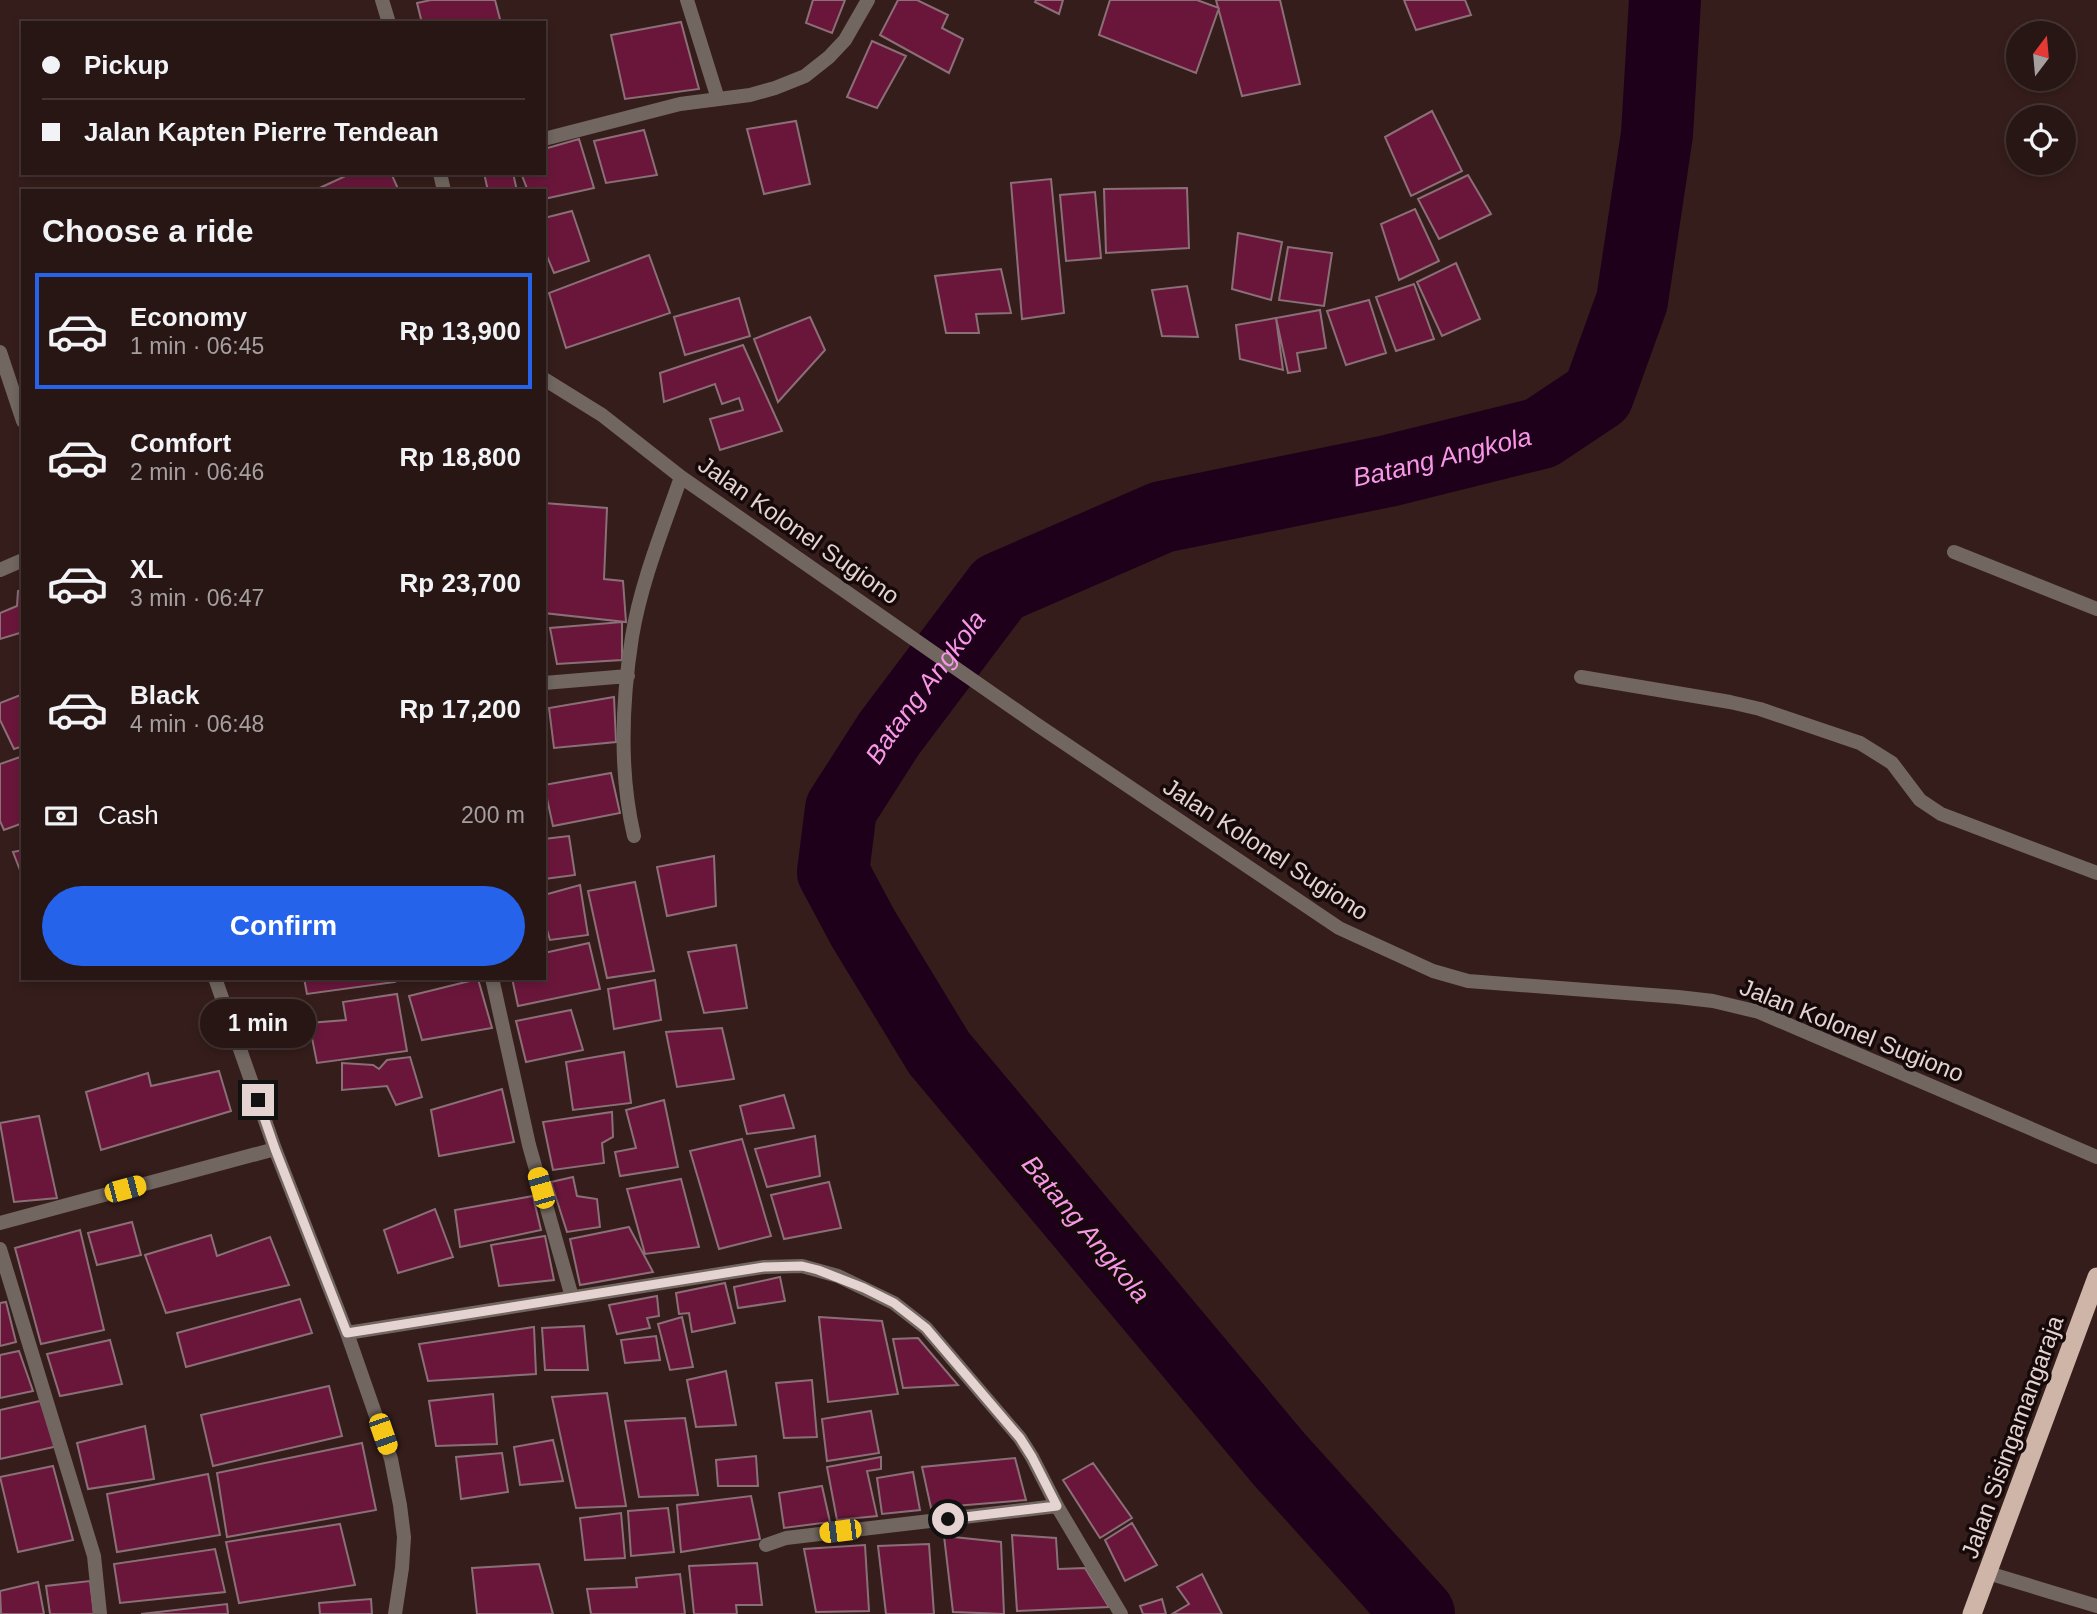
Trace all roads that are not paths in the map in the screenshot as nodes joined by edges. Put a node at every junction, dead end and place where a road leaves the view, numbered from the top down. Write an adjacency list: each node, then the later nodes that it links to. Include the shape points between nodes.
1 (382, 0): 4 (street)
2 (687, 0): 5 (street)
3 (868, 0): 5 (street, via 845,40 804,76 750,95)
4 (388, 21)
5 (718, 99): 6 (street, via 680,104)
6 (546, 138)
7 (0, 352): 9 (street)
8 (546, 380): 10 (street, Jalan Kolonel Sugiono, via 601,415)
9 (21, 415)
10 (681, 477): 15 (street, via 632,635); 23 (street, Jalan Kolonel Sugiono, via 1339,928 1433,971 1468,981 1678,997 1759,1012)
11 (1954, 552): 14 (street)
12 (21, 561): 13 (street)
13 (0, 570)
14 (2097, 609)
15 (628, 676): 17 (street); 18 (street, via 625,778)
16 (1581, 677): 19 (street, via 1740,704 1860,743 1892,763 1920,800 1941,814)
17 (546, 683)
18 (634, 836)
19 (2097, 873)
20 (216, 980): 22 (street)
21 (492, 980): 27 (street, via 529,1145)
22 (275, 1149): 24 (street); 28 (street)
23 (2097, 1157)
24 (0, 1223)
25 (0, 1249): 33 (street, via 94,1556)
26 (2097, 1278): 31 (highway, Jalan Sisingamangaraja)
27 (572, 1297): 28 (street); 29 (street, via 764,1267 802,1266 838,1276 894,1303 926,1328 1020,1438)
28 (347, 1333): 34 (street, via 391,1459 400,1505 404,1537)
29 (1057, 1506): 30 (street, via 786,1538); 35 (street)
30 (766, 1545)
31 (1988, 1573): 32 (street); 36 (highway, Jalan Sisingamangaraja)
32 (2097, 1606)
33 (100, 1614)
34 (395, 1614)
35 (1121, 1614)
36 (1972, 1614)

